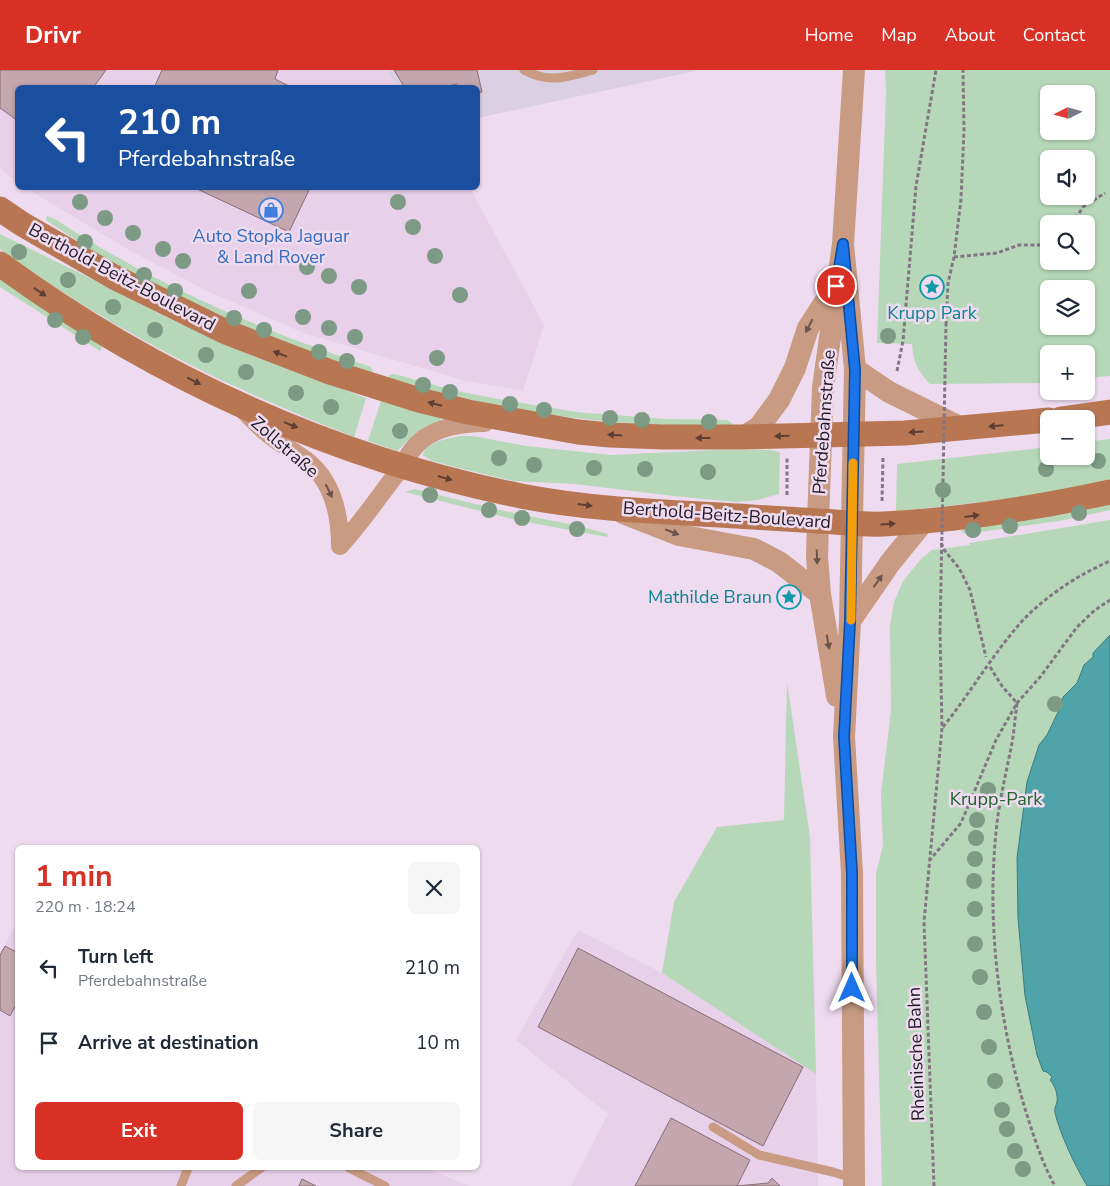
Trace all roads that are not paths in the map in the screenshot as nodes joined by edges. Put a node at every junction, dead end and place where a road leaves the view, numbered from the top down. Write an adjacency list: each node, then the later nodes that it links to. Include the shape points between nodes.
1 (524, 70): 2 (lane, via 538,77 561,78)
2 (592, 70)
3 (854, 70): 5 (street, Pferdebahnstraße)
4 (0, 209): 13 (main road, Berthold-Beitz-Boulevard, one-way to 4, via 450,408 377,388 253,343 142,292)
5 (843, 244): 7 (street, Pferdebahnstraße); 8 (street, Pferdebahnstraße)
6 (0, 264): 9 (main road, Berthold-Beitz-Boulevard, one-way to 9, via 147,358)
7 (836, 286): 15 (street, Pferdebahnstraße, via 823,388); 17 (street, Pferdebahnstraße, one-way to 17, via 808,328 795,368 778,400 759,426)
8 (855, 370): 14 (street, via 889,392); 16 (street, Pferdebahnstraße)
9 (226, 397): 18 (main road, Berthold-Beitz-Boulevard, one-way to 18, via 327,440); 18 (street, Zollstraße, one-way to 18, via 268,435 314,467 334,501 340,546)
10 (1110, 412): 11 (main road)
11 (1095, 414)
12 (1040, 421): 14 (main road, Berthold-Beitz-Boulevard, one-way to 14)
13 (534, 425): 17 (main road, Berthold-Beitz-Boulevard, one-way to 13, via 610,435); 18 (street, Berthold-Beitz-Boulevard, via 473,423 446,428 422,439)
14 (964, 428): 16 (main road, Berthold-Beitz-Boulevard, one-way to 16)
15 (821, 434): 16 (main road, Berthold-Beitz-Boulevard); 17 (main road, Berthold-Beitz-Boulevard, one-way to 17); 21 (street, Pferdebahnstraße)
16 (854, 434): 22 (street, Pferdebahnstraße)
17 (743, 437)
18 (402, 466): 20 (main road, Berthold-Beitz-Boulevard, one-way to 20, via 522,496)
19 (1110, 492): 23 (main road, Berthold-Beitz-Boulevard, one-way to 19, via 1005,511)
20 (611, 508): 21 (main road, Berthold-Beitz-Boulevard); 24 (street, Berthold-Beitz-Boulevard, one-way to 24, via 680,535 744,546 766,554)
21 (818, 521): 22 (main road, Berthold-Beitz-Boulevard); 24 (street, Pferdebahnstraße, one-way to 24)
22 (852, 523): 23 (main road, Berthold-Beitz-Boulevard, one-way to 23); 25 (street, Pferdebahnstraße)
23 (931, 530): 25 (street, one-way to 23, via 890,563)
24 (820, 594): 26 (street, Pferdebahnstraße, one-way to 26)
25 (850, 621): 26 (street, Pferdebahnstraße)
26 (844, 737): 31 (street, Pferdebahnstraße, via 852,873)
27 (713, 1127): 31 (lane, via 759,1155 833,1172)
28 (187, 1170): 32 (lane)
29 (258, 1170): 33 (lane)
30 (354, 1170): 34 (lane)
31 (854, 1182)
32 (181, 1186)
33 (236, 1186)
34 (385, 1186)

